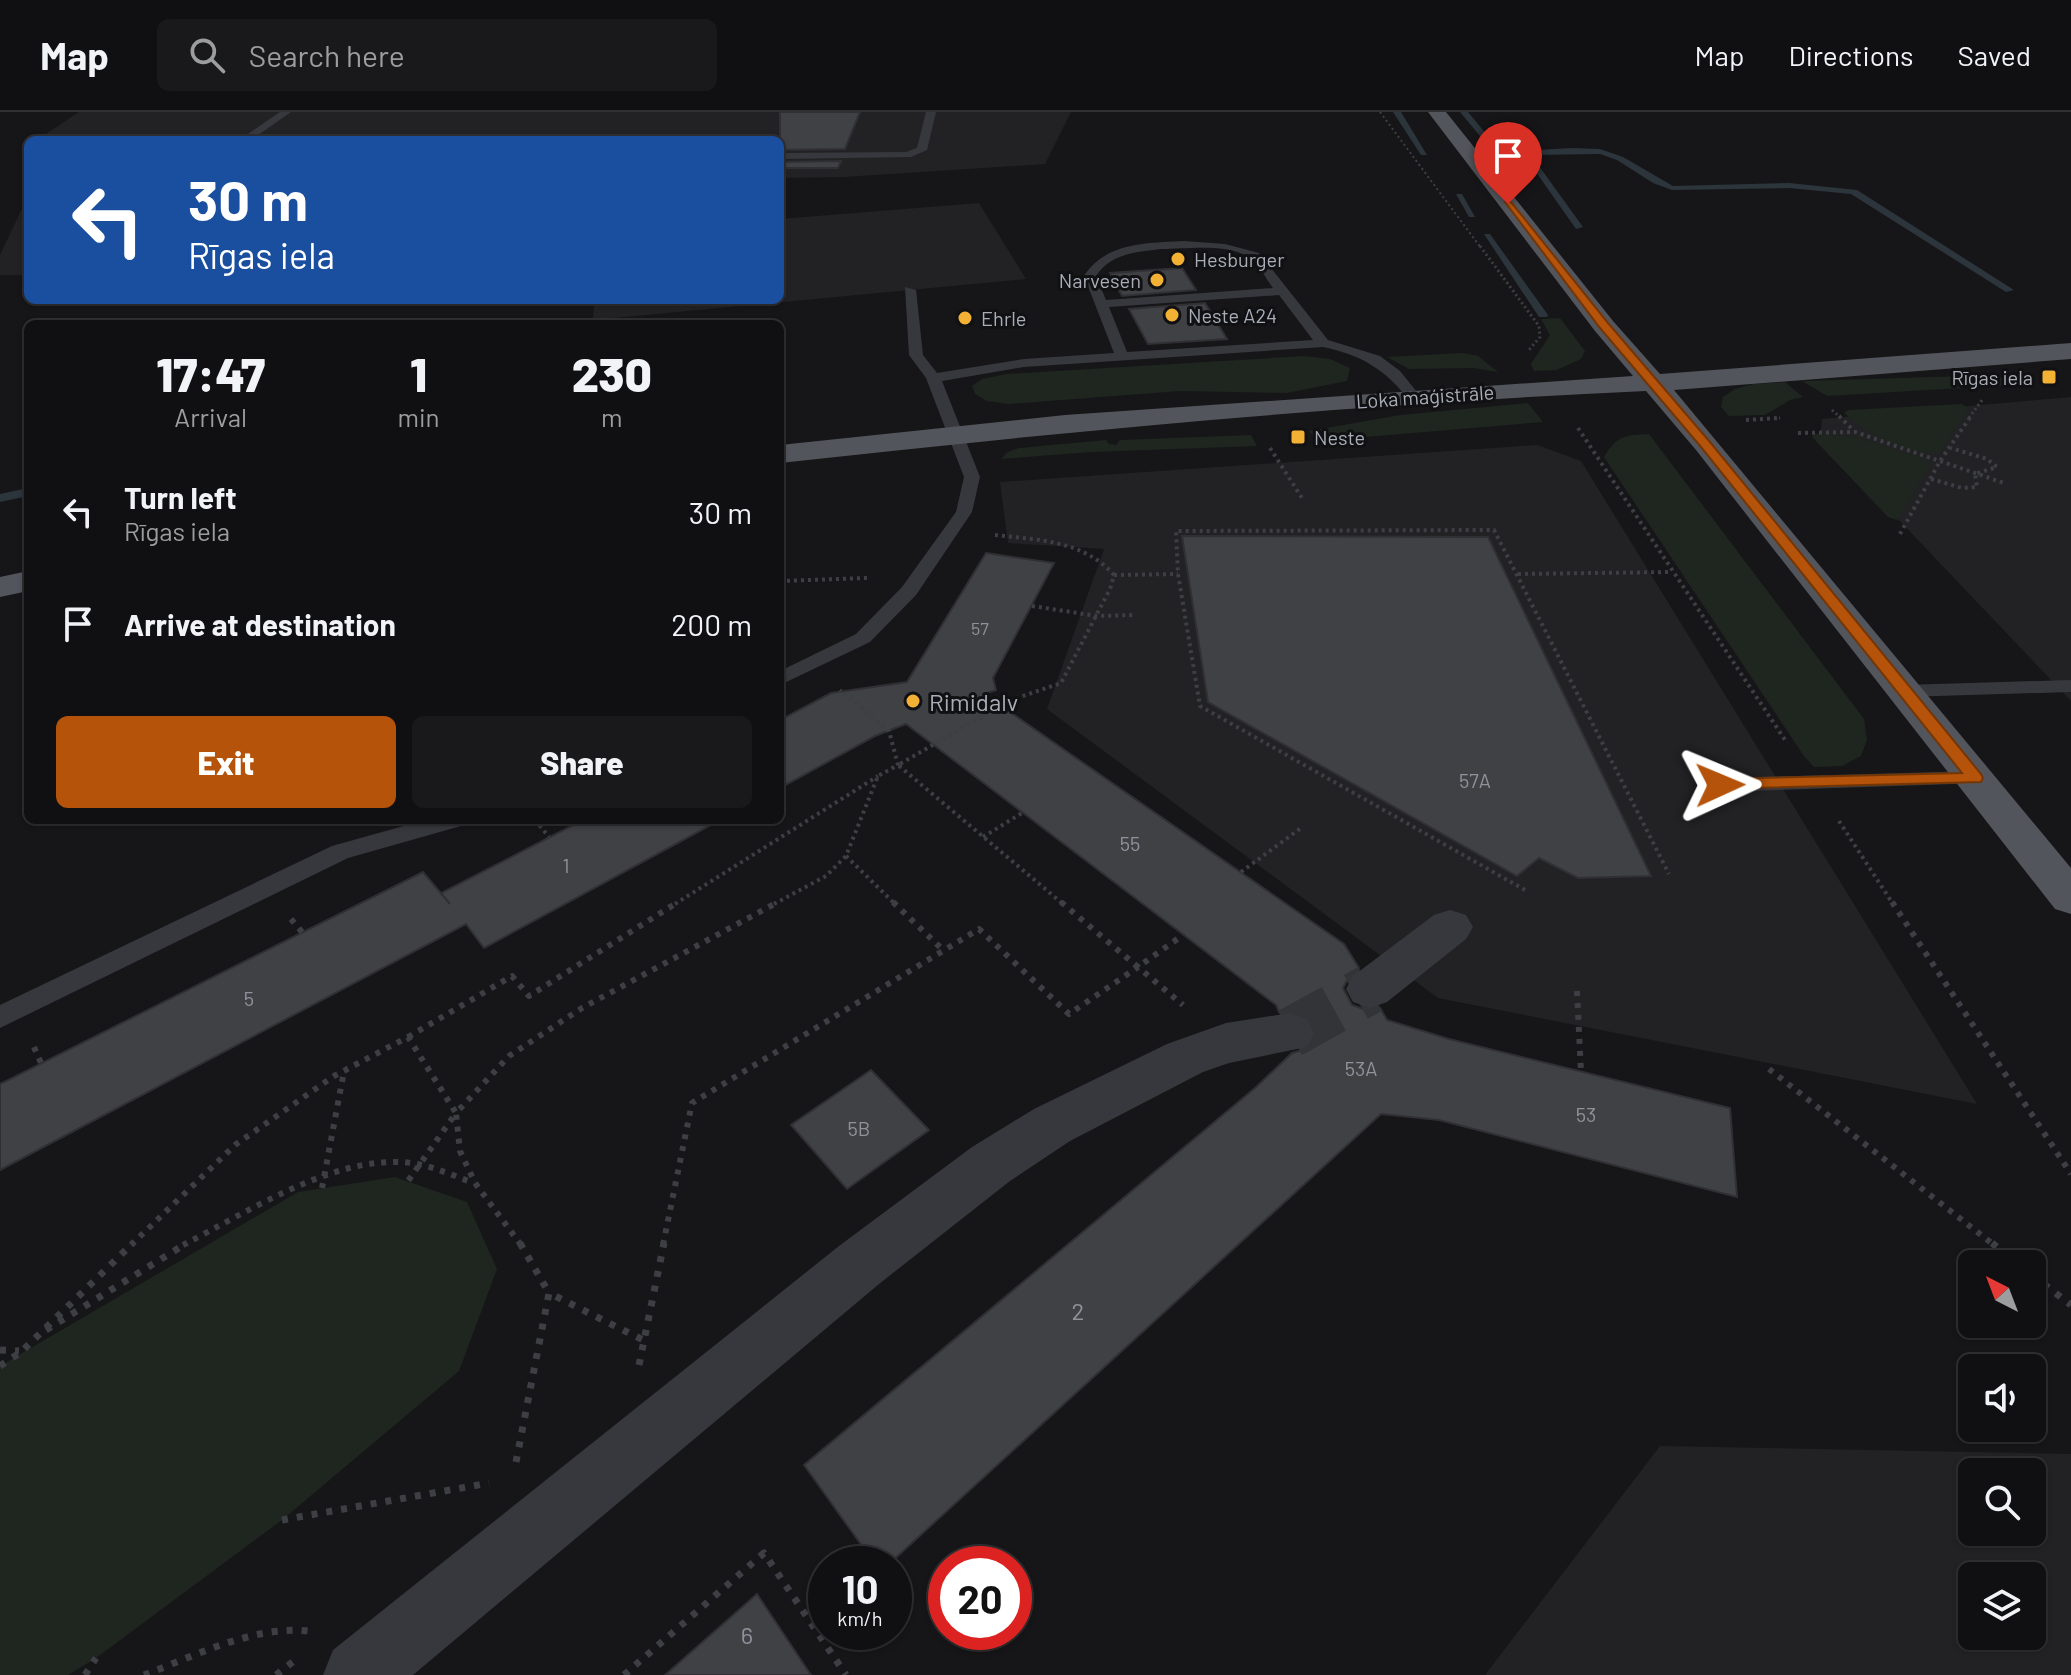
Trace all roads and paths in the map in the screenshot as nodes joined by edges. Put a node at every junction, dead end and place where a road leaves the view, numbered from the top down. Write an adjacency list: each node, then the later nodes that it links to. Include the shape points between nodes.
1 (286, 112): 5 (lane)
2 (931, 112): 6 (lane, via 922,150 907,155)
3 (1380, 112): 15 (path, via 1539,326 1540,337 1519,362)
4 (1437, 112): 14 (main road)
5 (250, 136)
6 (784, 156)
7 (910, 290): 13 (lane, via 916,355)
8 (1283, 291): 9 (lane); 9 (lane, via 1255,256 1211,244 1114,253 1097,263 1090,276); 10 (lane)
9 (1101, 304): 12 (lane)
10 (1323, 343): 12 (lane); 16 (lane, via 1368,355 1394,370)
11 (2071, 351): 14 (main road, Loka maģistrāle)
12 (1122, 356): 13 (lane, via 1024,363)
13 (933, 378): 21 (lane)
14 (1650, 382): 15 (main road, Loka maģistrāle); 46 (main road)
15 (1535, 388): 16 (main road, Loka maģistrāle)
16 (1414, 397): 21 (main road, Loka maģistrāle)
17 (1982, 400): 23 (path)
18 (1829, 407): 19 (path)
19 (1855, 432): 20 (path); 25 (path)
20 (1798, 433)
21 (958, 435): 24 (main road, Loka maģistrāle); 30 (lane, via 972,477 964,512)
22 (1261, 437): 29 (path)
23 (1951, 448): 25 (path); 26 (path, via 1997,467)
24 (784, 454)
25 (1940, 461): 26 (path); 27 (path)
26 (1975, 474): 27 (path, via 1977,487); 28 (path)
27 (1931, 479): 31 (path)
28 (2004, 483)
29 (1302, 498)
30 (952, 529): 35 (path, via 1085,550); 37 (lane)
31 (1900, 534)
32 (1673, 572): 34 (path)
33 (1178, 574): 34 (path, via 1176,531 1494,530); 35 (path); 61 (path, via 1200,706)
34 (1518, 574): 60 (path)
35 (1114, 575): 42 (path)
36 (784, 581): 37 (path)
37 (915, 581): 43 (lane, via 863,638)
38 (24, 582): 39 (main road)
39 (0, 587)
40 (1032, 606): 42 (path)
41 (1136, 615): 42 (path)
42 (1097, 616): 47 (path, via 1061,683 1011,700)
43 (807, 665): 44 (lane); 47 (path, via 889,731)
44 (784, 677)
45 (2071, 686): 46 (lane)
46 (1904, 691): 49 (main road)
47 (898, 765): 48 (path); 56 (path)
48 (878, 776): 57 (path); 71 (path, via 529,996 512,976)
49 (1975, 778): 50 (lane); 58 (main road)
50 (1720, 785)
51 (1022, 813): 56 (path)
52 (439, 824): 69 (lane, via 340,852)
53 (538, 824): 55 (path)
54 (1301, 828): 59 (path)
55 (549, 837)
56 (983, 837): 66 (path)
57 (846, 856): 65 (path); 76 (path, via 826,876 582,1008 509,1056)
58 (2057, 864): 62 (main road)
59 (1241, 872)
60 (1669, 874)
61 (1525, 890)
62 (2071, 898)
63 (1450, 927): 67 (street)
64 (1183, 935): 66 (path)
65 (943, 951): 66 (path, via 979,929 1069,1014); 87 (path, via 692,1103)
66 (1138, 967): 72 (path)
67 (1370, 989)
68 (1577, 991): 75 (path)
69 (0, 1017)
70 (1290, 1033): 72 (street)
71 (408, 1037): 74 (path); 76 (path)
72 (1226, 1043): 96 (street, via 1052,1125 991,1164)
73 (1769, 1069): 82 (path)
74 (344, 1070): 78 (path); 86 (path, via 235,1145)
75 (1581, 1072)
76 (456, 1113): 77 (path); 80 (path, via 460,1151)
77 (420, 1164): 78 (path, via 374,1164); 79 (path); 80 (path)
78 (325, 1176): 81 (path); 86 (path, via 164,1255)
79 (408, 1181)
80 (475, 1183): 84 (path, via 516,1236)
81 (322, 1188)
82 (2000, 1250)
83 (2046, 1286): 85 (path)
84 (549, 1293): 87 (path); 92 (path)
85 (2071, 1305)
86 (35, 1337): 89 (path)
87 (643, 1340): 91 (path)
88 (0, 1350): 89 (path)
89 (21, 1352): 90 (path)
90 (0, 1366)
91 (638, 1369)
92 (513, 1479)
93 (497, 1481): 94 (path)
94 (282, 1520)
95 (301, 1656): 100 (path)
96 (342, 1656): 99 (path, via 297,1627)
97 (96, 1658): 98 (path)
98 (85, 1675)
99 (144, 1675)
100 (276, 1675)
101 (624, 1675): 102 (path, via 764,1553)
102 (846, 1675)

